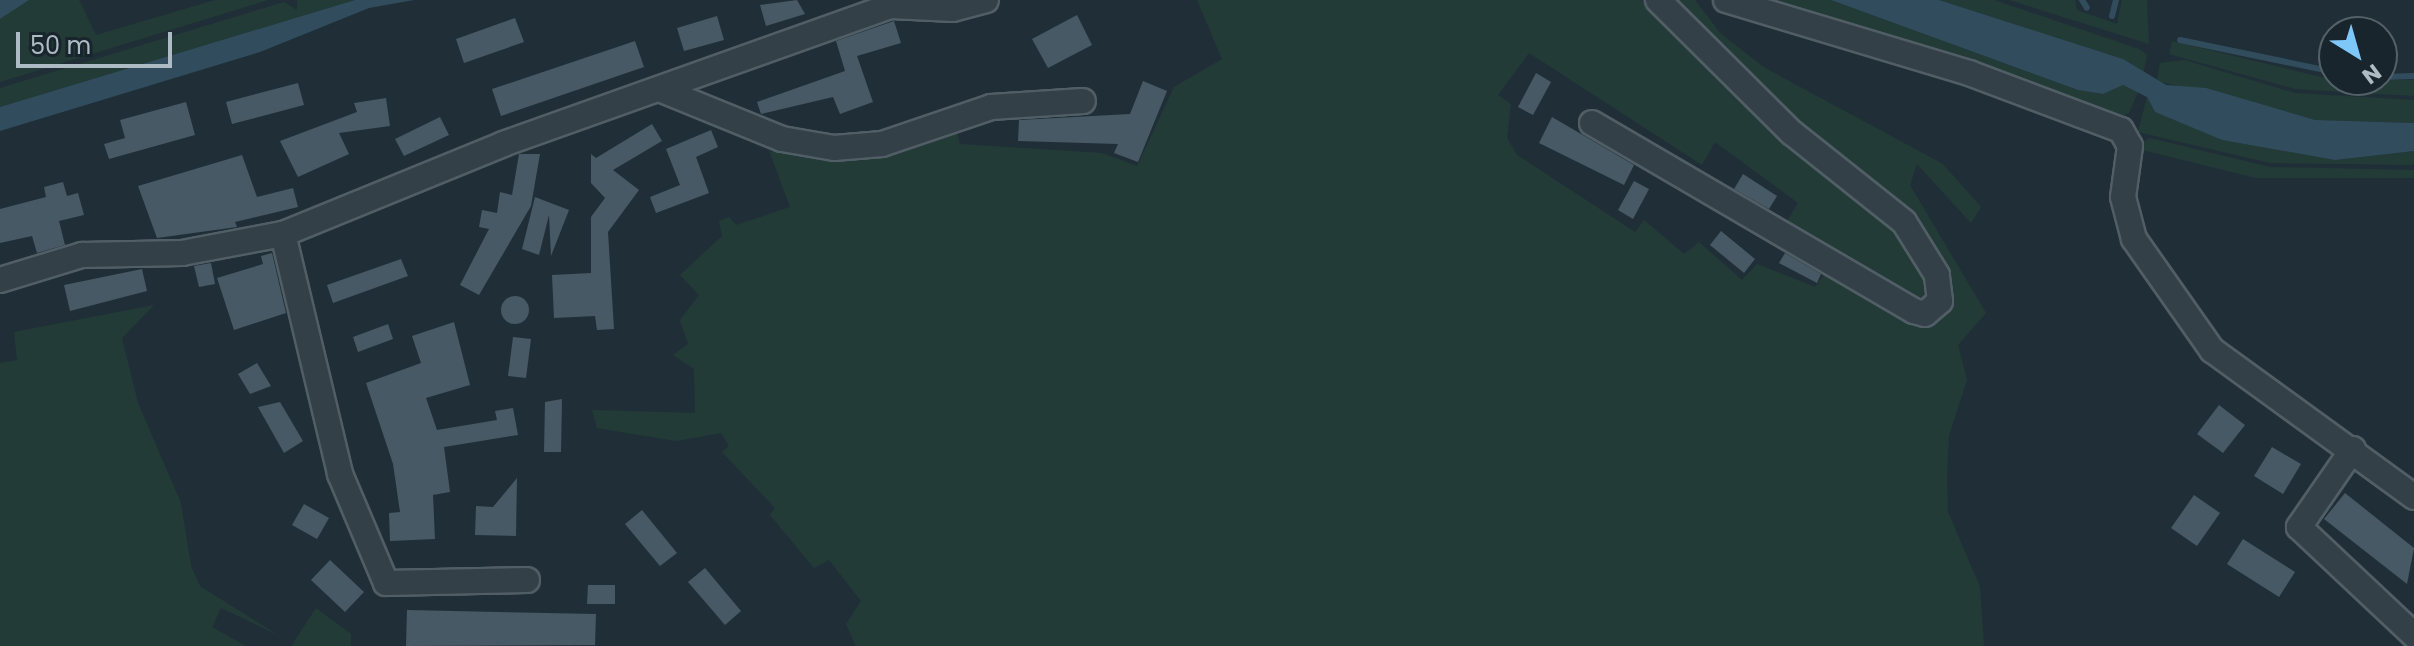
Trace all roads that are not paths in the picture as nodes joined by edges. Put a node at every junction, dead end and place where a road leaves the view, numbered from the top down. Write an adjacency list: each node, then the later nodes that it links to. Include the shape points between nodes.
1 (986, 0): 4 (street, via 953,9 891,6)
2 (1658, 0): 6 (street, via 1792,133 1904,222 1937,275 1940,301 1925,314 1914,311)
3 (1726, 0): 9 (street, via 1969,73 2121,130 2130,146 2127,222 2153,271 2212,350)
4 (664, 91): 5 (street, via 782,139 834,148 907,138 991,107); 7 (street, via 503,144)
5 (1083, 101)
6 (1592, 123)
7 (283, 234): 8 (street, via 182,253 82,255); 11 (street, via 340,474 386,583)
8 (0, 280)
9 (2353, 449): 10 (street); 12 (street, via 2299,527)
10 (2414, 497)
11 (527, 580)
12 (2408, 621)

